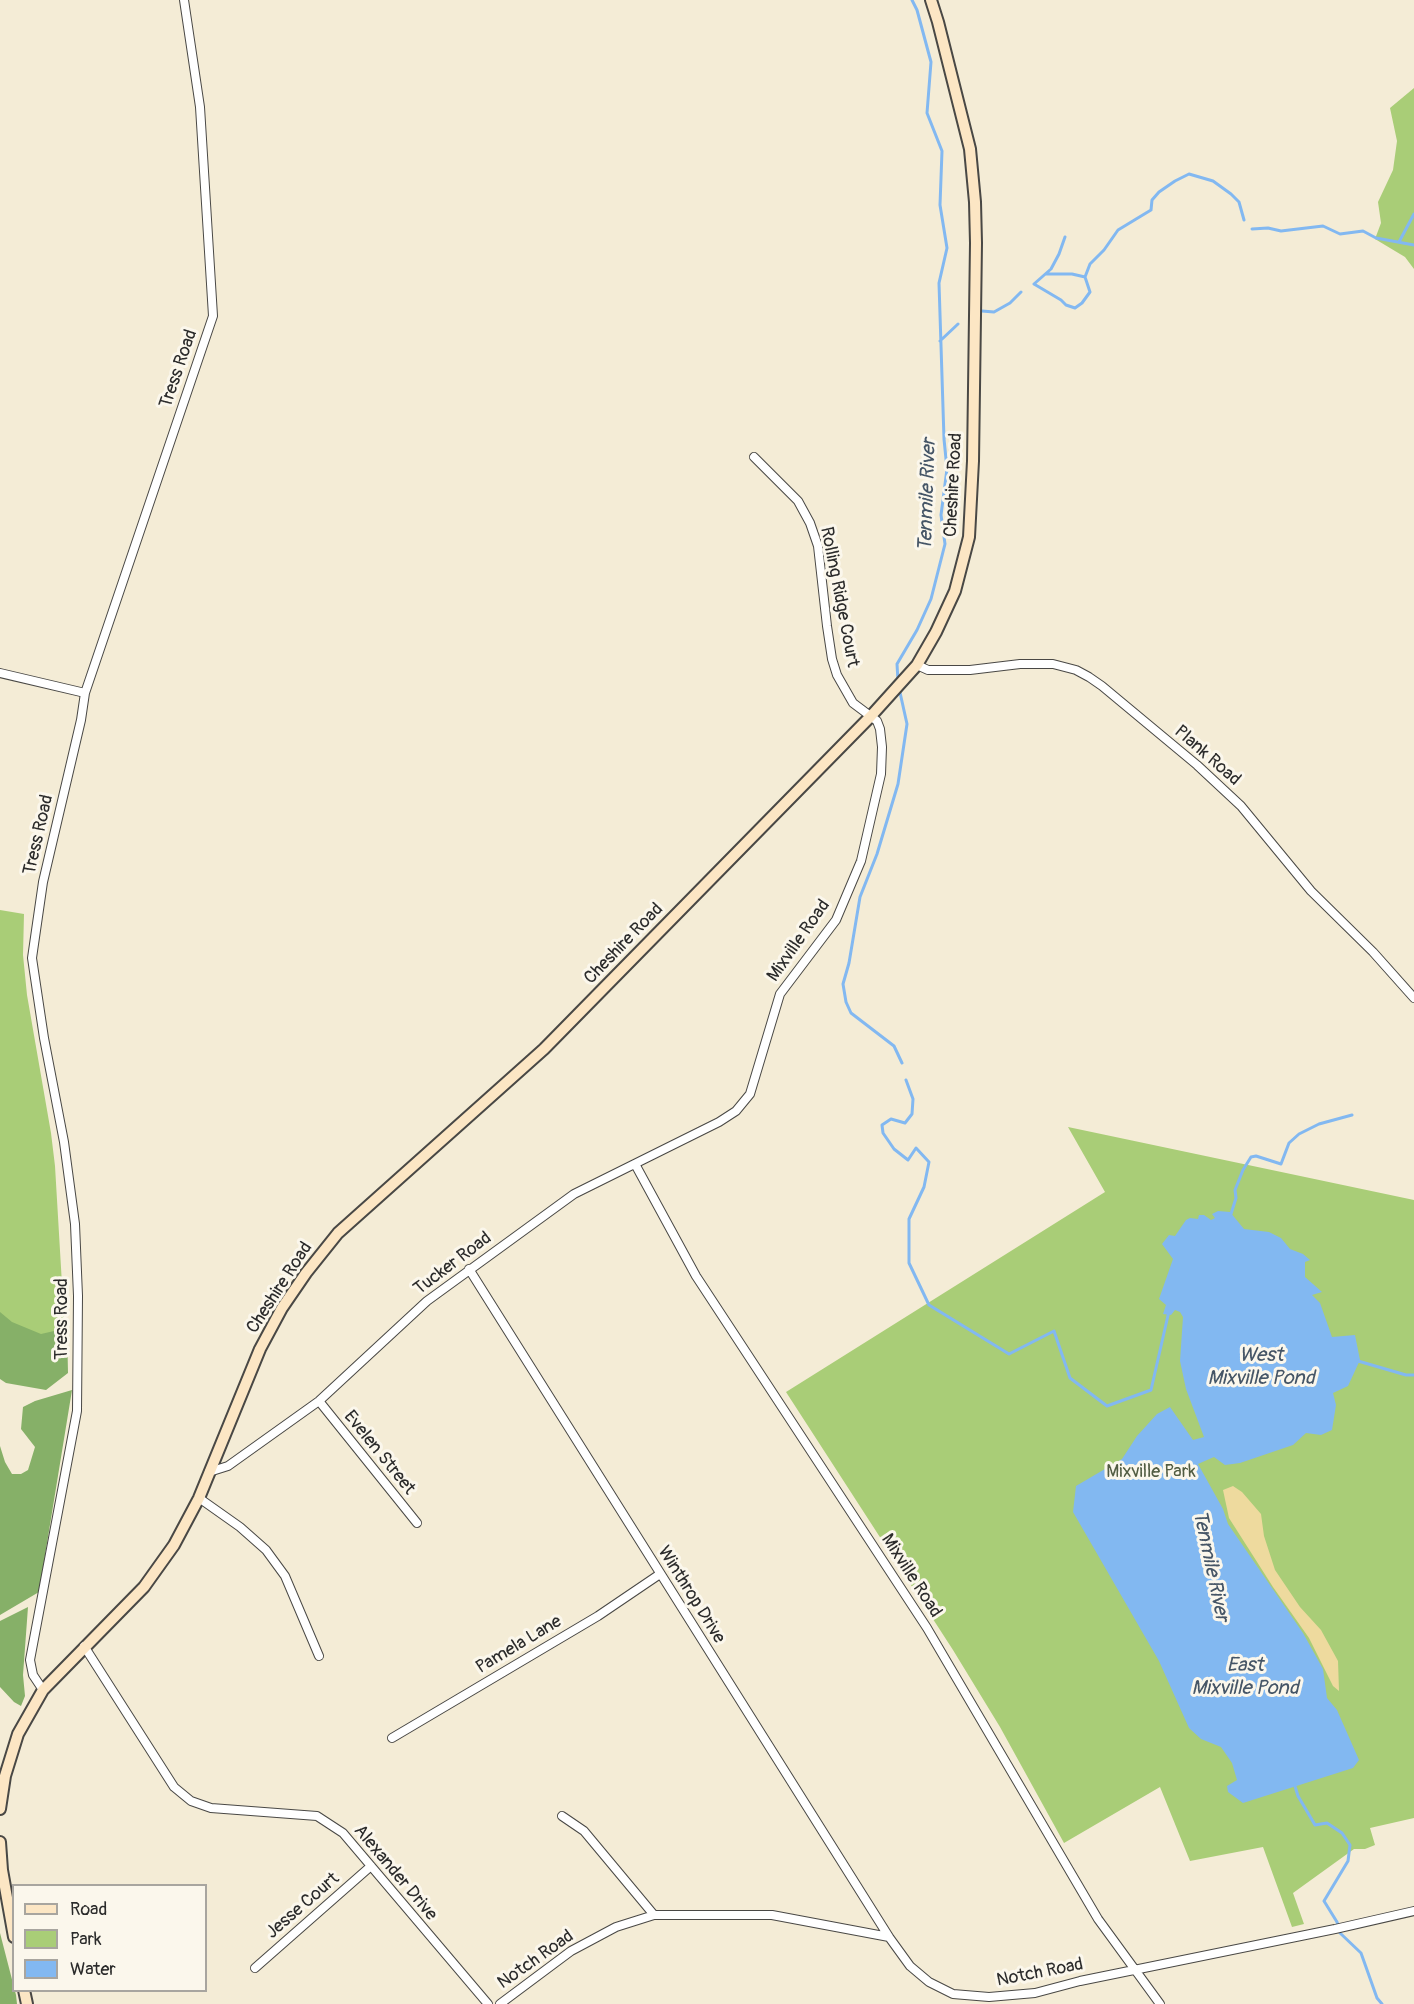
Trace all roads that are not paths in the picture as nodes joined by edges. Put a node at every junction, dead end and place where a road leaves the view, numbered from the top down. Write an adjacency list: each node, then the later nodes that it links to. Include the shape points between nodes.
1 (184, 0): 6 (street, Tress Road, via 200,107 213,316)
2 (930, 0): 4 (main road, Cheshire Road, via 970,149 975,202 974,419 970,526 963,565 936,633)
3 (754, 457): 7 (street, Rolling Ridge Court, via 798,501 810,524 818,546 837,675 853,703)
4 (917, 665): 7 (main road, Cheshire Road); 8 (street, Plank Road, via 928,670 947,670 1053,664 1089,677 1241,806 1311,891)
5 (0, 673): 6 (street)
6 (85, 693): 19 (street, Tress Road, via 43,882 32,958 64,1142 75,1224 78,1296 77,1411 30,1660 33,1675)
7 (871, 716): 9 (street, Mixville Road, via 880,729 881,774 861,861 836,920 780,994 750,1094); 13 (main road, Cheshire Road, via 544,1049 338,1233 282,1308 260,1349)
8 (1414, 999)
9 (736, 1111): 10 (street, Tucker Road)
10 (635, 1164): 11 (street, Tucker Road, via 574,1194); 30 (street, Mixville Road, via 696,1275 927,1628 1098,1919)
11 (469, 1269): 12 (street, Tucker Road, via 427,1301); 16 (street, Winthrop Drive)
12 (319, 1401): 13 (street, Tucker Road, via 228,1466); 15 (street, Evelen Street)
13 (210, 1472): 14 (main road, Cheshire Road)
14 (199, 1498): 17 (main road, Cheshire Road, via 174,1545 144,1587); 18 (street, via 266,1550 285,1576)
15 (417, 1523)
16 (660, 1574): 20 (street, Pamela Lane, via 598,1616); 28 (street, Winthrop Drive)
17 (84, 1646): 19 (main road, Cheshire Road); 24 (street, Alexander Drive, via 174,1787 191,1801 212,1808 317,1816 343,1833)
18 (319, 1656)
19 (43, 1690): 21 (main road, Cheshire Road, via 18,1734)
20 (392, 1738)
21 (0, 1809)
22 (562, 1816): 26 (street, via 584,1831)
23 (0, 1842): 27 (main road)
24 (371, 1866): 29 (street, Jesse Court); 31 (street, Alexander Drive)
25 (1414, 1911): 30 (street, Notch Road)
26 (654, 1915): 28 (street, Notch Road, via 772,1915); 32 (street, Notch Road, via 616,1927 571,1951)
27 (12, 1926)
28 (889, 1937): 30 (street, Notch Road, via 928,1983 952,1994 989,1997 1035,1993)
29 (255, 1968)
30 (1135, 1969): 33 (street, Mixville Road)
31 (488, 2004)
32 (500, 2004)
33 (1160, 2004)

